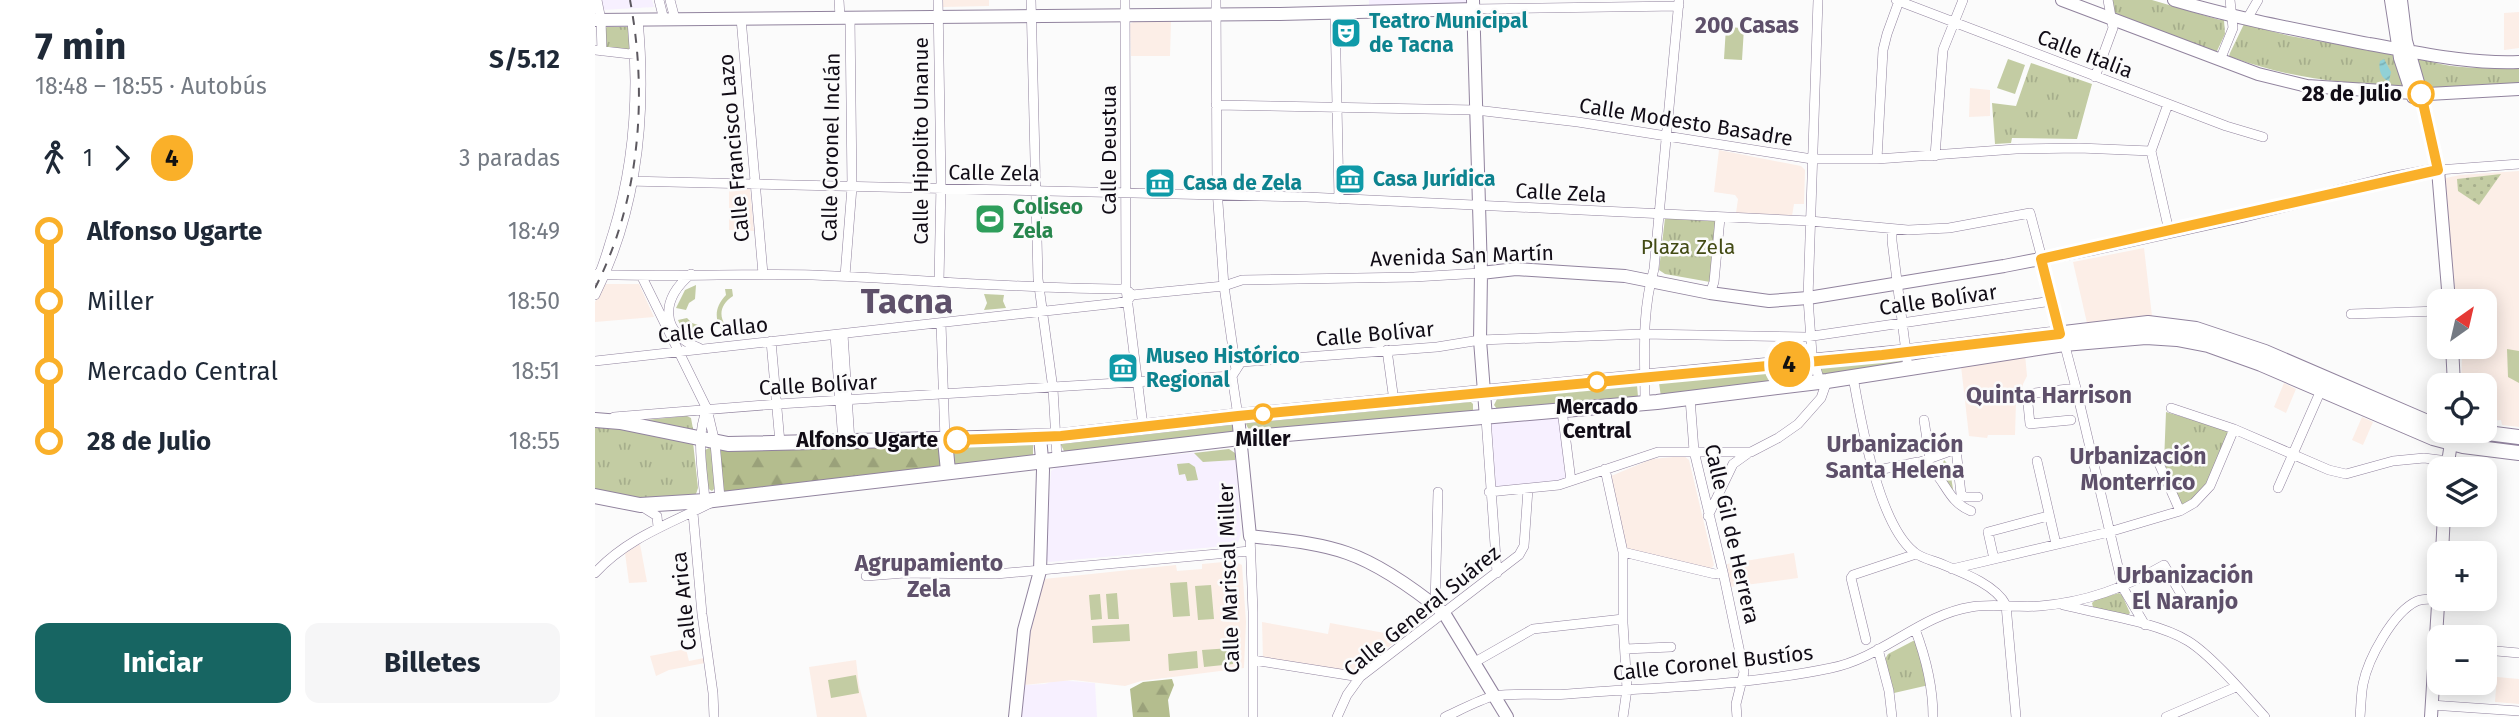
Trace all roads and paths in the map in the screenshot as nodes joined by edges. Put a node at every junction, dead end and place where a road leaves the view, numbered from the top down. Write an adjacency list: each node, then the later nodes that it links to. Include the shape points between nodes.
1 (597, 0): 32 (street)
2 (659, 0): 29 (street)
3 (670, 0): 29 (street)
4 (839, 0): 26 (street, Calle Coronel Inclán)
5 (938, 0): 25 (street, Calle Hipolito Unanue)
6 (1031, 0): 24 (street)
7 (1125, 0): 23 (street, Calle Deustua)
8 (1818, 0): 51 (street)
9 (1963, 0): 34 (street)
10 (2062, 0): 30 (street)
11 (2108, 0): 30 (street)
12 (2174, 0): 27 (street)
13 (2230, 0): 27 (street)
14 (2257, 0): 31 (street)
15 (2391, 0): 35 (street)
16 (2401, 0): 35 (street)
17 (1898, 1): 34 (street, Calle Italia); 52 (street, via 1883,50)
18 (1679, 3): 19 (street); 47 (street)
19 (1617, 4): 20 (street)
20 (1473, 5): 22 (street); 46 (street)
21 (1216, 7): 22 (street); 23 (street); 44 (street)
22 (1335, 12): 45 (street)
23 (1125, 14): 24 (street); 60 (street, Calle Deustua)
24 (1031, 15): 25 (street); 59 (street)
25 (938, 16): 26 (street); 58 (street, Calle Hipolito Unanue)
26 (845, 17): 28 (street); 57 (street, Calle Coronel Inclán)
27 (2233, 17): 31 (street); 38 (street)
28 (741, 18): 29 (street); 56 (street, Calle Francisco Lazo)
29 (669, 19): 33 (street)
30 (2112, 19): 38 (street); 40 (street)
31 (2247, 19): 35 (street)
32 (598, 20): 33 (street); 36 (street)
33 (635, 20): 37 (street)
34 (1953, 22): 40 (street, Calle Italia); 50 (street, via 1940,68)
35 (2403, 50): 39 (street, via 2464,61); 42 (street)
36 (598, 51): 37 (street)
37 (638, 55): 55 (street)
38 (2220, 60): 42 (street, via 2307,86)
39 (2519, 62)
40 (2095, 77): 43 (street, Calle Italia)
41 (2519, 89): 42 (street)
42 (2416, 93): 54 (street)
43 (2168, 104): 48 (street, Calle Italia); 49 (street)
44 (1216, 105): 45 (street, Calle Modesto Basadre); 61 (street)
45 (1337, 106): 46 (street, Calle Modesto Basadre); 62 (street)
46 (1476, 110): 47 (street, Calle Modesto Basadre); 63 (street)
47 (1666, 137): 51 (street, Calle Modesto Basadre); 64 (street)
48 (2263, 137)
49 (2151, 151): 50 (street, Calle Modesto Basadre, via 2016,149); 68 (street)
50 (1935, 156): 52 (street, Calle Modesto Basadre)
51 (1812, 159): 52 (street, Calle Modesto Basadre); 66 (street)
52 (1877, 159)
53 (2519, 164): 54 (street)
54 (2435, 172): 68 (street, Avenida San Martín); 81 (street)
55 (630, 181): 56 (street, Calle Zela); 73 (street, via 624,221)
56 (755, 184): 57 (street, Calle Zela); 72 (street, Calle Francisco Lazo)
57 (852, 187): 58 (street, Calle Zela); 74 (street, Calle Coronel Inclán)
58 (940, 189): 59 (street, Calle Zela); 77 (street, Calle Hipolito Unanue)
59 (1035, 192): 60 (street, Calle Zela); 80 (street)
60 (1127, 192): 61 (street, Calle Zela); 84 (street, Calle Deustua)
61 (1218, 195): 62 (street, Calle Zela); 79 (street)
62 (1339, 199): 63 (street, Calle Zela)
63 (1478, 207): 64 (street, Calle Zela); 70 (street)
64 (1658, 215): 65 (street, Calle Zela); 76 (street)
65 (1720, 218): 66 (street, Calle Zela); 82 (street)
66 (1810, 221): 67 (street, Calle Zela); 85 (street)
67 (1892, 229): 69 (street, Calle Zela, via 1949,228 2029,213); 78 (street)
68 (2169, 231): 69 (street, Avenida San Martín)
69 (2041, 259): 78 (street, Avenida San Martín); 86 (street)
70 (1481, 273): 76 (street, Avenida San Martín, via 1516,269); 79 (street, Avenida San Martín, via 1242,280); 97 (street)
71 (691, 274): 72 (street, Avenida San Martín); 75 (street, Avenida San Martín); 98 (street, via 673,295 669,316 675,332)
72 (763, 274): 74 (street, Avenida San Martín)
73 (599, 276): 75 (street, Avenida San Martín); 83 (street)
74 (845, 276): 77 (street, Avenida San Martín)
75 (642, 277): 100 (street)
76 (1651, 280): 82 (street, Avenida San Martín); 92 (street)
77 (939, 282): 80 (street, Avenida San Martín)
78 (1897, 284): 85 (street, Avenida San Martín); 91 (street)
79 (1224, 286): 84 (street, Avenida San Martín); 106 (street)
80 (1040, 287): 84 (street, Avenida San Martín); 87 (street)
81 (2448, 289)
82 (1710, 293): 85 (street, Avenida San Martín, via 1769,300)
83 (595, 295)
84 (1129, 295): 87 (street, Avenida San Martín); 110 (street, Calle Deustua)
85 (1808, 298): 94 (street)
86 (2052, 301): 91 (street, Calle Bolívar); 95 (street)
87 (1044, 312): 90 (street, Avenida San Martín); 112 (street)
88 (2427, 312): 89 (street)
89 (2351, 314)
90 (941, 323): 93 (street, Avenida San Martín); 115 (street)
91 (1903, 323): 94 (street, Calle Bolívar); 101 (street)
92 (1643, 334): 94 (street, Calle Bolívar); 97 (street, Calle Bolívar); 107 (street)
93 (839, 335): 96 (street, Calle Callao); 117 (street)
94 (1811, 336): 104 (street)
95 (2062, 339): 101 (main road); 102 (main road, via 2161,337); 105 (main road); 111 (street)
96 (771, 341): 98 (street, Calle Callao); 120 (street)
97 (1480, 341): 99 (street, Calle Bolívar); 114 (street)
98 (701, 349): 100 (street, Calle Callao)
99 (1387, 350): 106 (street, Calle Bolívar, via 1241,362); 118 (street)
100 (677, 351): 103 (street, Calle Callao); 122 (street)
101 (1905, 352): 104 (main road); 105 (street)
102 (2263, 358): 113 (main road); 129 (main road)
103 (595, 361)
104 (1813, 362): 107 (main road); 109 (street)
105 (1908, 368): 108 (main road)
106 (1234, 373): 110 (street, Calle Bolívar); 124 (street)
107 (1651, 377): 114 (main road); 119 (main road)
108 (1853, 377): 109 (main road); 155 (street)
109 (1823, 382): 116 (main road); 144 (street, via 1821,398 1797,424)
110 (1139, 383): 112 (street, Calle Bolívar); 130 (street, Calle Deustua)
111 (2075, 388): 128 (street, via 2027,394 2030,425); 172 (street)
112 (1053, 389): 115 (street, Calle Bolívar); 133 (street)
113 (2321, 390): 134 (main road); 146 (street)
114 (1483, 393): 118 (main road); 125 (street)
115 (943, 394): 117 (street, Calle Bolívar); 139 (street)
116 (1690, 398): 119 (main road); 143 (street, Calle Gil de Herrera)
117 (844, 401): 120 (street, Calle Bolívar); 140 (street)
118 (1394, 401): 124 (main road)
119 (1651, 402): 123 (main road)
120 (778, 404): 122 (street, Calle Bolívar); 141 (street)
121 (2171, 408): 131 (street)
122 (707, 409): 126 (street, Calle Bolívar); 138 (street); 138 (street, via 702,419)
123 (1562, 411): 125 (main road); 156 (street)
124 (1238, 416): 130 (main road); 137 (street, Calle Mariscal Miller)
125 (1486, 418): 137 (main road); 160 (street)
126 (595, 419): 138 (main road)
127 (1924, 420): 147 (street)
128 (2071, 420)
129 (2427, 422)
130 (1143, 426): 133 (main road)
131 (2234, 429): 146 (street); 167 (street, via 2210,486)
132 (2497, 434): 136 (main road)
133 (1056, 436): 135 (main road); 150 (street)
134 (2427, 436)
135 (1040, 437): 139 (main road); 150 (street)
136 (2519, 437)
137 (1240, 438): 150 (main road); 173 (street, Calle Mariscal Miller)
138 (708, 440): 141 (main road); 163 (street); 164 (street)
139 (945, 440): 140 (main road); 154 (main road)
140 (846, 442): 141 (main road)
141 (780, 443)
142 (2476, 443): 145 (main road)
143 (1694, 451): 144 (street); 153 (street, via 1658,452); 169 (street, Calle Gil de Herrera)
144 (1751, 452): 169 (street, via 1733,464)
145 (2519, 453)
146 (2293, 455): 149 (street, via 2353,474 2379,463); 157 (street)
147 (1930, 459): 152 (street); 162 (street, via 1956,449 1961,494)
148 (2157, 459): 167 (street)
149 (2427, 459)
150 (1050, 460): 154 (main road); 180 (street)
151 (2037, 461): 170 (street)
152 (1918, 462): 155 (street); 166 (street, via 1937,474 1954,502)
153 (1605, 469): 156 (street); 176 (street)
154 (949, 471): 163 (main road)
155 (1873, 471): 177 (street, via 1884,503)
156 (1571, 481): 158 (street)
157 (2278, 488)
158 (1528, 489): 160 (street); 183 (street, Calle General Suárez, via 1524,546 1512,563)
159 (1438, 492): 190 (street)
160 (1489, 492): 183 (street)
161 (595, 496): 165 (main road)
162 (1978, 496)
163 (720, 498): 164 (main road); 168 (street)
164 (705, 500): 165 (main road); 168 (street)
165 (640, 505): 171 (street, via 657,516)
166 (1971, 511)
167 (2180, 511): 172 (street)
168 (693, 513): 171 (street); 209 (street, Calle Arica)
169 (1708, 516): 181 (street, Calle Gil de Herrera)
170 (2048, 516): 174 (street); 178 (street, via 1988,532)
171 (658, 527): 182 (street, via 629,543)
172 (2109, 532): 174 (street); 185 (street)
173 (1250, 536): 175 (street, Calle Mariscal Miller); 190 (street, via 1345,552)
174 (2056, 544): 178 (street)
175 (1250, 551): 180 (street); 200 (street, Calle Mariscal Miller)
176 (1623, 552): 181 (street, via 1715,574); 191 (street)
177 (1916, 554): 179 (street); 194 (street, via 1851,578)
178 (1994, 559): 179 (street)
179 (1952, 569): 189 (street, via 1991,590)
180 (1040, 571): 184 (street); 210 (street, via 1022,646)
181 (1723, 572): 203 (street, Calle Gil de Herrera, via 1744,672)
182 (595, 573)
183 (1497, 573): 190 (street, Calle General Suárez)
184 (866, 576)
185 (2123, 587): 187 (street, Calle Coronel Bustíos, via 2164,565); 188 (street, Calle Coronel Bustíos); 192 (street)
186 (2427, 598): 222 (street, via 2414,602 2394,620 2382,641 2363,683)
187 (2185, 601)
188 (2058, 603): 189 (street, Calle Coronel Bustíos); 192 (street, Calle Coronel Bustíos)
189 (2006, 605): 193 (street, Calle Coronel Bustíos, via 1960,609); 219 (street)
190 (1439, 610): 201 (street); 202 (street, Calle General Suárez)
191 (1623, 620): 196 (street); 201 (street, via 1533,629)
192 (2145, 625): 204 (street, Calle Coronel Bustíos, via 2192,643)
193 (1915, 629): 197 (street, Calle Coronel Bustíos); 218 (street, via 1927,660)
194 (1866, 640)
195 (1671, 647): 196 (street)
196 (1625, 649): 205 (street)
197 (1878, 649): 203 (street, Calle Coronel Bustíos, via 1834,667); 217 (street)
198 (2497, 651): 199 (street)
199 (2519, 653)
200 (1253, 660): 202 (street); 211 (street, Calle Mariscal Miller)
201 (1475, 662): 206 (street)
202 (1360, 677): 212 (street, Calle General Suárez)
203 (1742, 681): 205 (street, Calle Coronel Bustíos); 216 (street, Calle Gil de Herrera)
204 (2236, 687): 220 (street); 221 (street, Calle Coronel Bustíos)
205 (1627, 689): 206 (street, Calle Coronel Bustíos); 215 (street)
206 (1494, 696): 213 (street, Calle Coronel Bustíos); 214 (street)
207 (2431, 711): 208 (street)
208 (2519, 711)
209 (714, 717)
210 (1015, 717)
211 (1253, 717)
212 (1337, 717)
213 (1445, 717)
214 (1507, 717)
215 (1623, 717)
216 (1737, 717)
217 (1892, 717)
218 (1933, 717)
219 (2016, 717)
220 (2166, 717)
221 (2266, 717)
222 (2360, 717)

